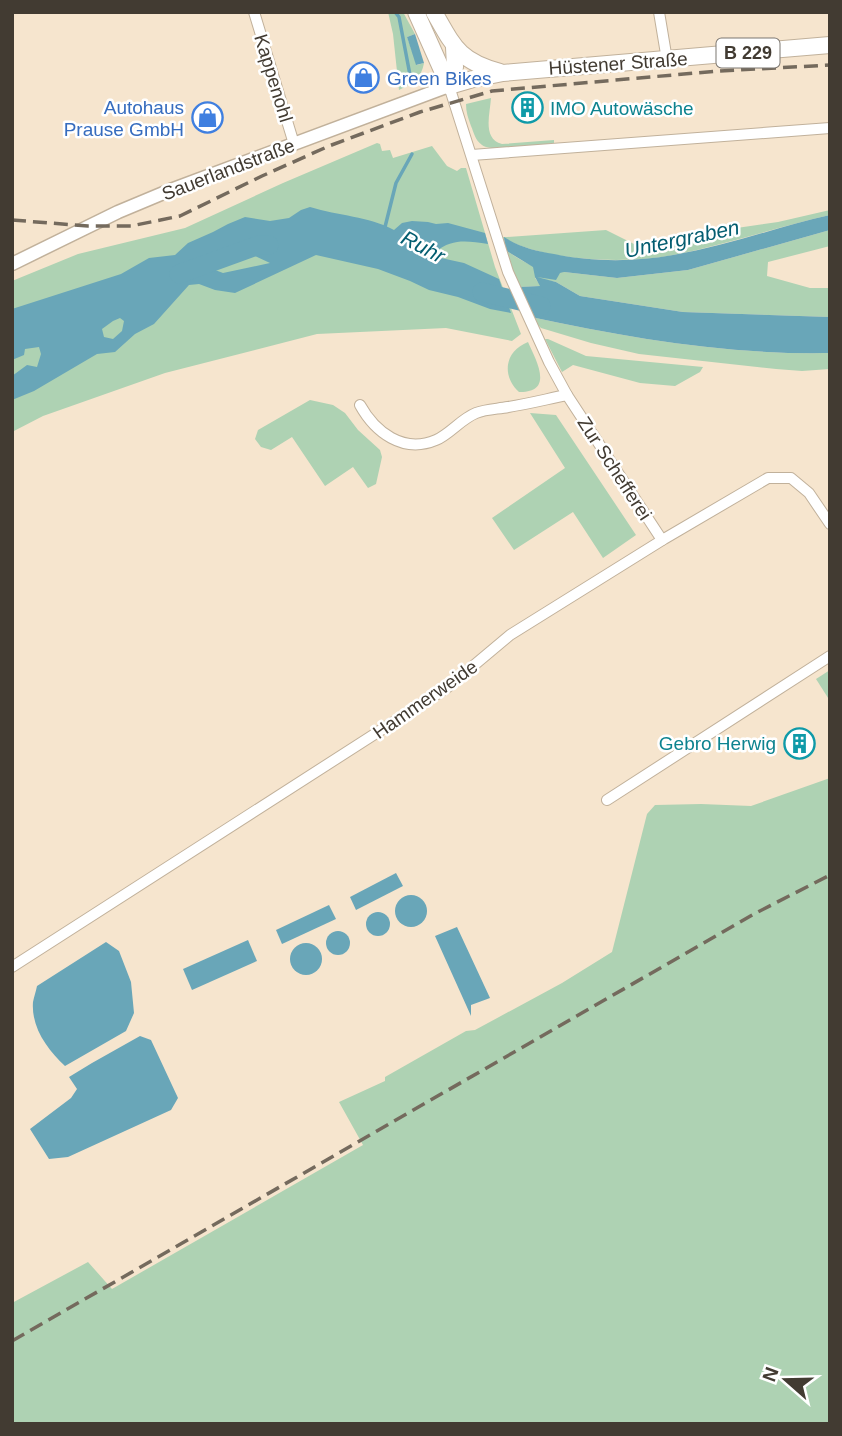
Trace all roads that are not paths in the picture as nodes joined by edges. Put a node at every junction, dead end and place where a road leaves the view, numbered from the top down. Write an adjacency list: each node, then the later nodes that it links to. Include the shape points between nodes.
1 (254, 12): 11 (street, Kappenohl)
2 (416, 12): 9 (main road)
3 (434, 12): 6 (main road, B 229)
4 (659, 12): 7 (street)
5 (830, 45): 7 (main road, Hüstener Straße / B 229)
6 (454, 47): 8 (main road, B 229, via 475,63); 9 (main road, via 455,67)
7 (667, 60): 8 (main road, Hüstener Straße / B 229)
8 (503, 73): 9 (main road, Hüstener Straße / B 229)
9 (449, 86): 11 (street, Sauerlandstraße); 12 (street)
10 (830, 128): 12 (street)
11 (294, 144): 13 (street, Sauerlandstraße, via 118,212)
12 (472, 155): 14 (street, Zur Schefferei, via 508,272)
13 (12, 264)
14 (566, 395): 15 (street, Zur Schefferei, via 476,413 435,440 418,443 391,438); 17 (street, Zur Schefferei)
15 (360, 405)
16 (830, 524): 17 (street, Hammerweide, via 809,493 791,478 768,478)
17 (663, 540): 20 (street, Hammerweide, via 510,635 448,687)
18 (830, 656): 19 (street)
19 (607, 800)
20 (12, 967)

